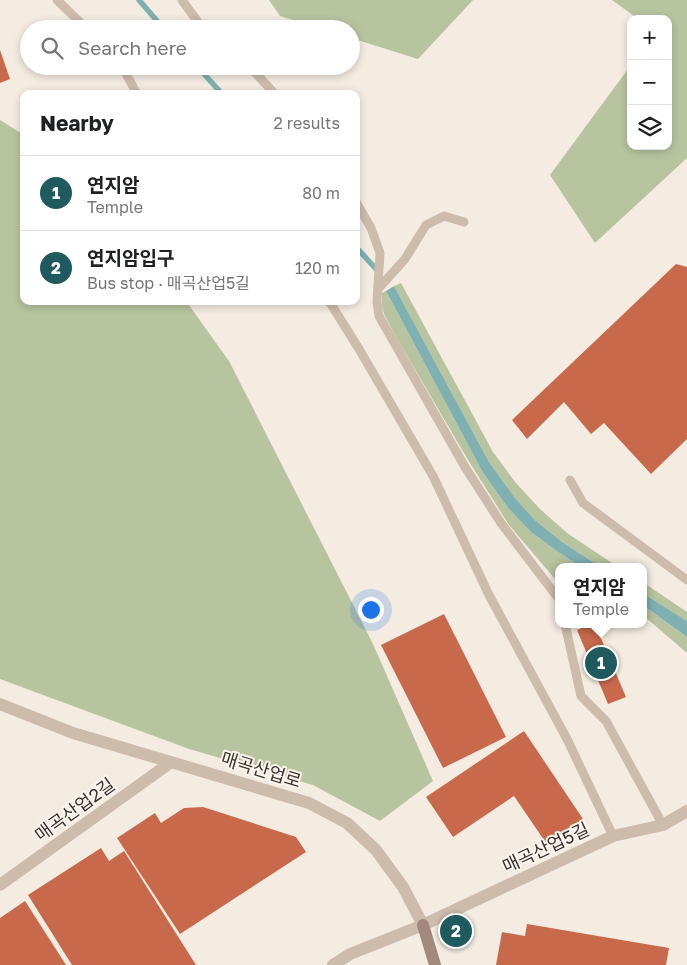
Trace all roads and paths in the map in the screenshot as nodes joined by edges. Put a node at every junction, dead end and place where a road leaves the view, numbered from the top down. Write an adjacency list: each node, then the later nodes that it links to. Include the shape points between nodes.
1 (57, 0): 3 (lane)
2 (182, 0): 4 (lane)
3 (78, 20)
4 (196, 20)
5 (127, 75): 7 (lane)
6 (258, 75): 8 (lane)
7 (135, 90)
8 (272, 90)
9 (360, 208): 11 (lane, via 372,228 380,254)
10 (464, 222): 11 (lane, via 444,216 426,225 405,259)
11 (378, 289): 15 (lane, via 379,316 465,467)
12 (332, 305): 21 (lane, via 433,476 489,595 567,739)
13 (570, 480): 14 (lane, via 583,503)
14 (687, 580)
15 (555, 594)
16 (566, 628): 20 (lane, via 581,696 606,721)
17 (0, 704): 18 (street, 매곡산업로, via 73,733)
18 (170, 763): 22 (street, 매곡산업2길); 23 (street, 매곡산업로, via 309,803 347,823 376,850 403,887)
19 (687, 812): 20 (street, 매곡산업5길)
20 (663, 825): 21 (street, 매곡산업5길)
21 (613, 836): 23 (street, 매곡산업5길)
22 (0, 884)
23 (423, 926): 24 (street, 매곡산업5길, via 350,954); 25 (street, 매곡산업로)
24 (333, 965)
25 (435, 965)

